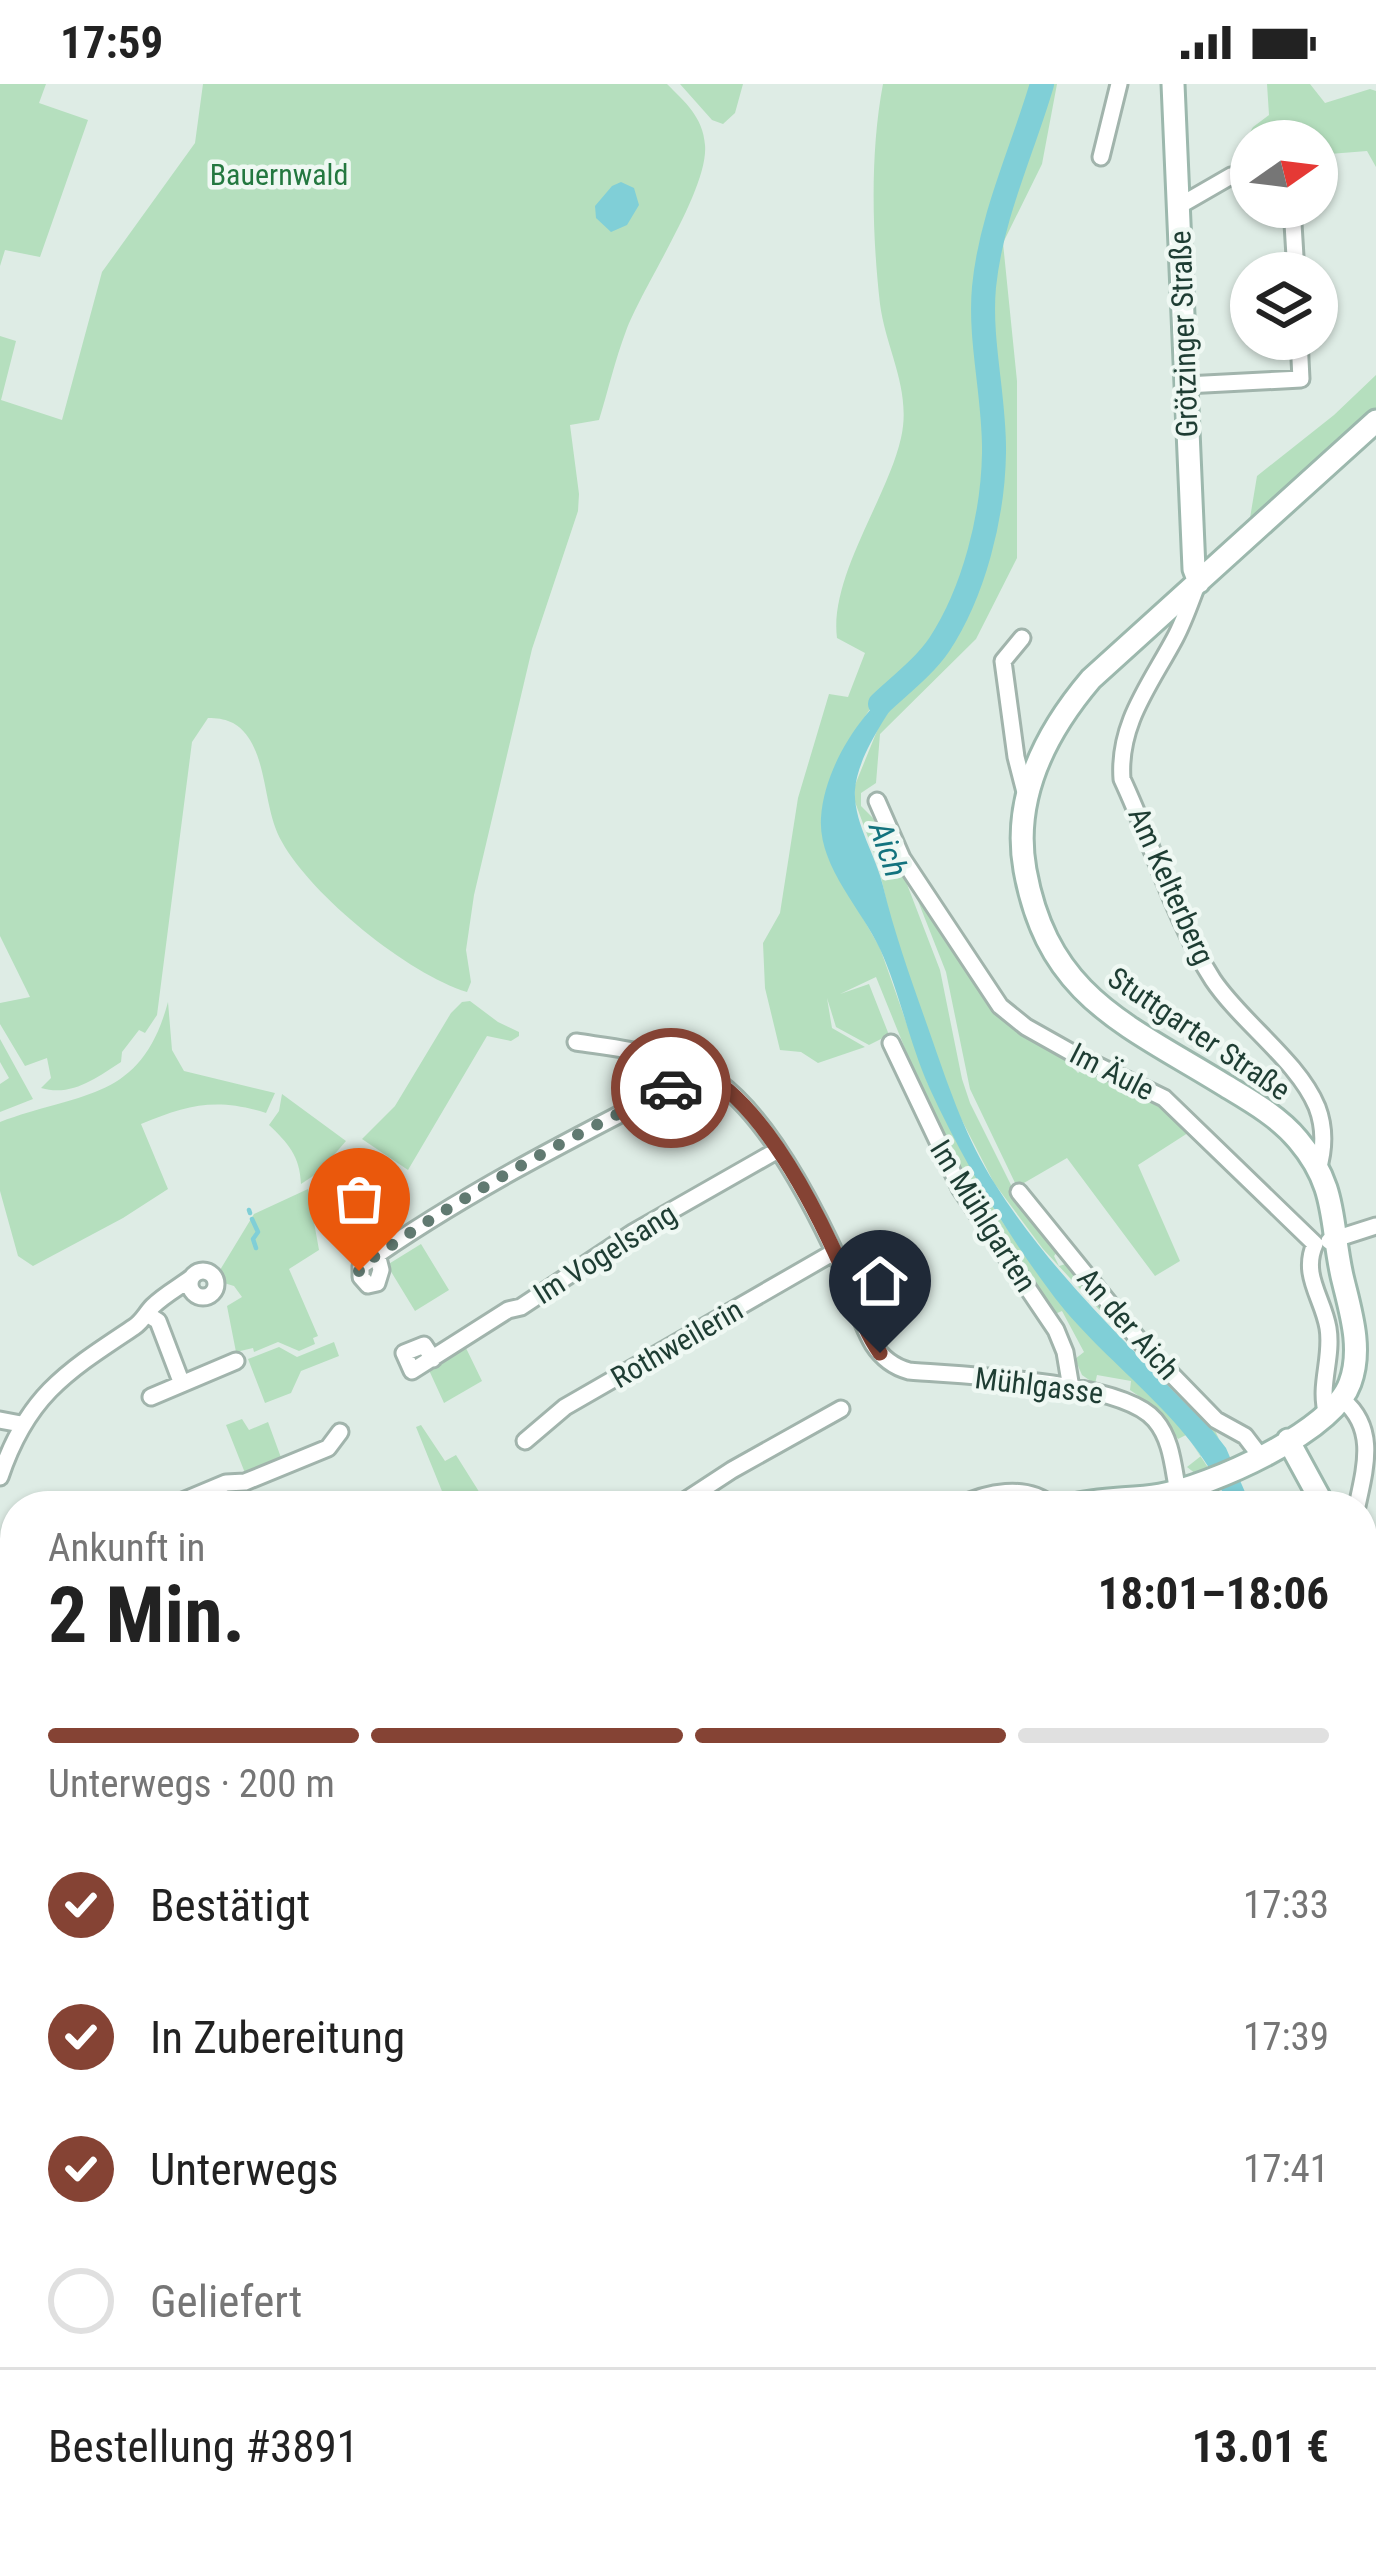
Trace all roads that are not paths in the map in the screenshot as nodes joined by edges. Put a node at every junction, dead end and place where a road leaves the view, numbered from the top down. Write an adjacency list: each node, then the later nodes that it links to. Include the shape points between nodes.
1 (1119, 84): 3 (street)
2 (1173, 84): 5 (main road, Grötzinger Straße)
3 (1101, 157)
4 (1230, 177): 5 (street)
5 (1179, 206): 7 (main road, Grötzinger Straße)
6 (1300, 360): 7 (street, via 1301,379)
7 (1186, 385): 9 (main road, Grötzinger Straße)
8 (1376, 422): 9 (main road, Stuttgarter Straße)
9 (1198, 582): 11 (main road, Stuttgarter Straße, via 1071,703); 19 (street, Am Kelterberg, via 1128,723 1122,779 1212,979 1317,1107)
10 (1022, 638): 11 (street, via 1003,662)
11 (1026, 796): 19 (main road, Stuttgarter Straße, via 1031,902 1064,970 1118,1020 1275,1118)
12 (877, 801): 14 (street, Im Äule, via 902,858)
13 (922, 869): 14 (street, Im Äule)
14 (952, 931): 23 (street, Im Äule, via 1012,1017 1164,1098)
15 (576, 1042): 17 (street, Mühlgasse)
16 (891, 1043): 31 (street, Im Mühlgarten, via 960,1188 1056,1330)
17 (702, 1072): 18 (street, Mühlgasse, via 739,1099); 25 (street, via 520,1167)
18 (778, 1150): 24 (street, Mühlgasse); 28 (street, Im Vogelsang)
19 (1318, 1171): 22 (main road, Stuttgarter Straße)
20 (1018, 1192): 40 (street, An der Aich, via 1143,1345)
21 (1376, 1226): 22 (street)
22 (1337, 1238): 23 (street); 33 (main road, Stuttgarter Straße, via 1355,1352 1352,1379)
23 (1315, 1244): 33 (street, via 1308,1265 1329,1334 1323,1396)
24 (834, 1252): 31 (street, Mühlgasse, via 890,1363); 39 (street, Rothweilerin, via 565,1407)
25 (377, 1254)
26 (191, 1278): 27 (street)
27 (147, 1314): 30 (street, via 158,1322); 36 (street, via 67,1371)
28 (433, 1359)
29 (236, 1361): 30 (street)
30 (182, 1384): 32 (street)
31 (1071, 1388): 44 (street, Mühlgasse, via 1142,1407 1170,1448)
32 (151, 1396)
33 (1335, 1407): 38 (main road); 47 (street, via 1363,1416)
34 (842, 1408): 43 (street)
35 (0, 1420): 36 (street)
36 (21, 1424): 41 (street)
37 (340, 1432): 42 (street, via 328,1448)
38 (1288, 1440): 40 (main road); 46 (main road)
39 (524, 1442)
40 (1255, 1449): 45 (main road, via 1239,1468)
41 (0, 1477)
42 (207, 1491)
43 (702, 1491)
44 (1178, 1491)
45 (1181, 1491)
46 (1316, 1491)
47 (1360, 1491)

